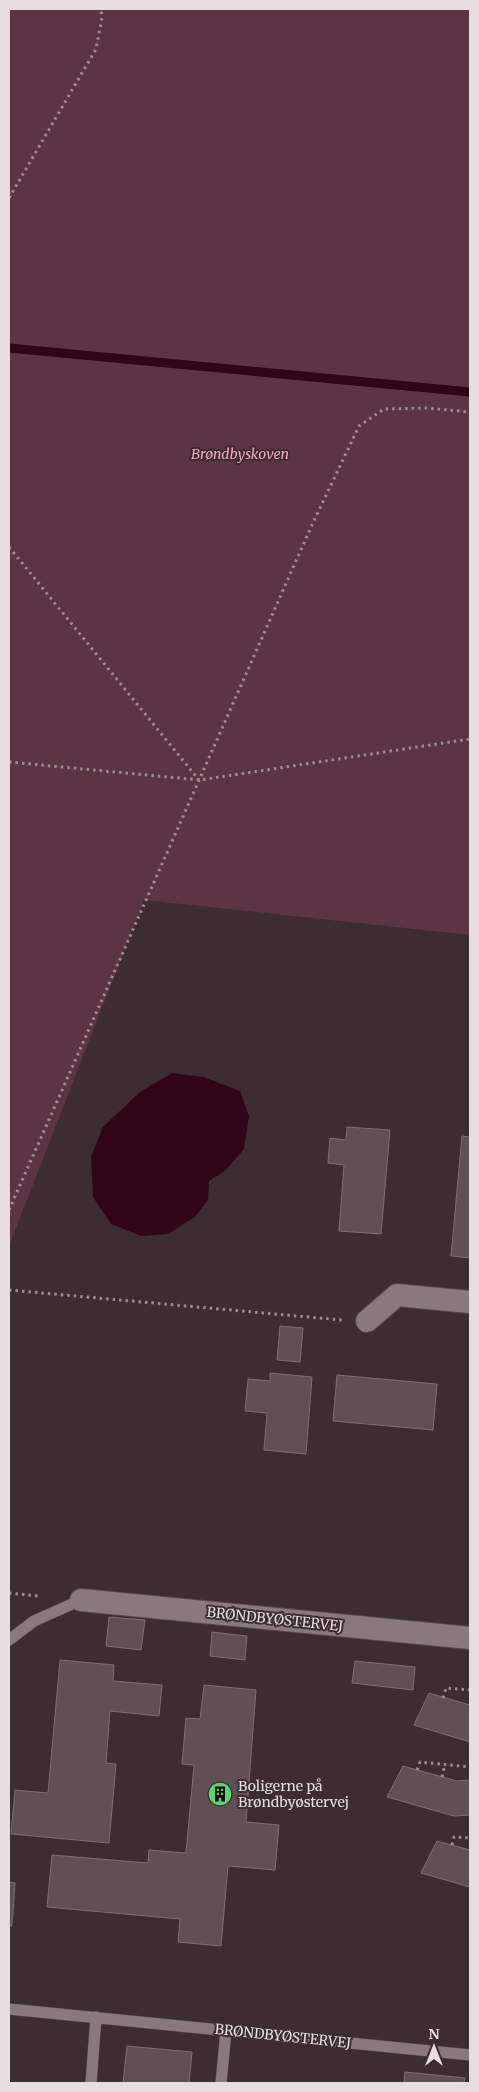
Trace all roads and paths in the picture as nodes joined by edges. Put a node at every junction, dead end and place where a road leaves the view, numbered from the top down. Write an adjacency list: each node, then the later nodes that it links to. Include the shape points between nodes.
1 (101, 9): 2 (path, via 96,49)
2 (9, 198)
3 (470, 412): 7 (path, via 384,409 359,426)
4 (9, 547): 7 (path)
5 (470, 739): 7 (path)
6 (9, 762): 7 (path)
7 (200, 780): 8 (path)
8 (9, 1210)
9 (9, 1290): 11 (path)
10 (470, 1302): 11 (street, via 397,1295)
11 (367, 1321)
12 (80, 1600): 13 (street, BRØNDBYØSTERVEJ); 14 (lane, via 34,1621)
13 (470, 1638)
14 (9, 1640)
15 (470, 1690): 16 (path, via 446,1688)
16 (443, 1698)
17 (445, 1764): 18 (path); 19 (path, via 420,1762); 20 (path)
18 (470, 1767)
19 (417, 1770)
20 (442, 1776)
21 (470, 1838): 22 (path, via 454,1838)
22 (452, 1845)
23 (9, 2009): 24 (lane, BRØNDBYØSTERVEJ)
24 (96, 2017): 25 (lane, BRØNDBYØSTERVEJ); 27 (lane)
25 (226, 2031): 26 (lane, BRØNDBYØSTERVEJ); 28 (lane)
26 (470, 2055)
27 (91, 2083)
28 (221, 2083)

